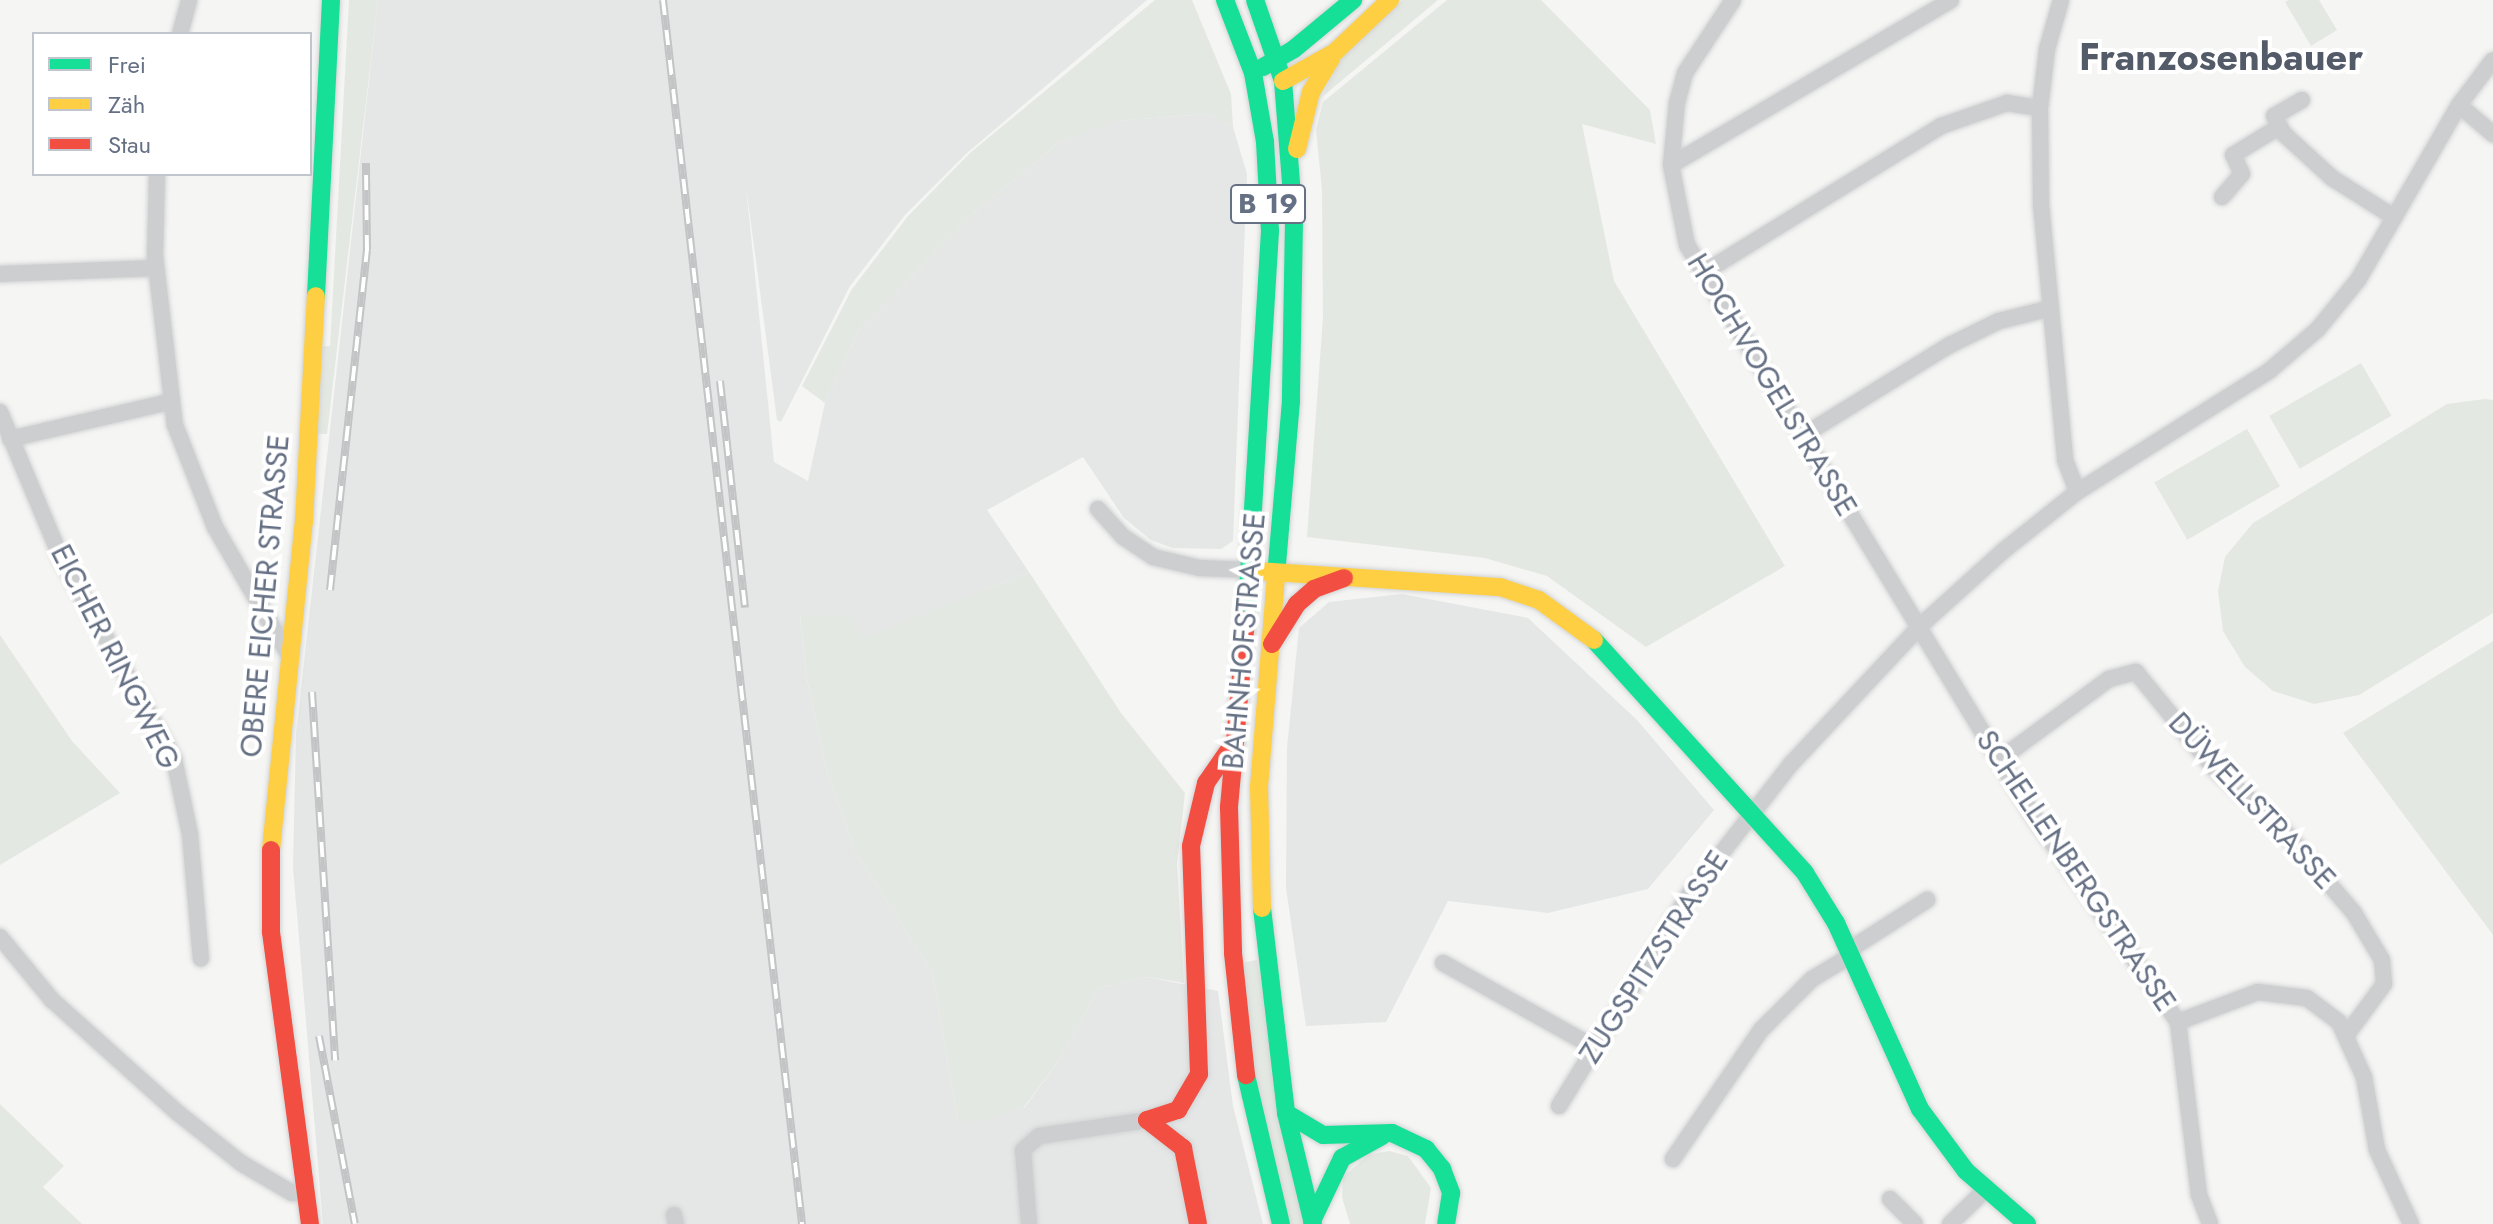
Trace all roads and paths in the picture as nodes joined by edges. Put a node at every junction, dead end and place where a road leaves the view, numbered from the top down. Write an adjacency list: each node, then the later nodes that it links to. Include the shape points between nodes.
1 (189, 0): 10 (street)
2 (331, 0): 21 (main road, OBERE EICHER STRASSE)
3 (1225, 0): 14 (main road, B 19)
4 (1255, 0): 12 (main road, B 19)
5 (1353, 0): 12 (main road)
6 (1390, 0): 11 (main road)
7 (1733, 0): 22 (street, HOCHVOGELSTRASSE, via 1685,73)
8 (1951, 0): 22 (street)
9 (2061, 0): 18 (street, via 2047,49)
10 (181, 32)
11 (1335, 52): 15 (main road); 23 (main road, via 1311,92)
12 (1276, 59): 14 (main road); 15 (main road, BAHNHOFSTRASSE / B 19)
13 (2493, 60): 17 (street, ZUGSPITZSTRASSE)
14 (1253, 73): 15 (main road); 37 (main road, BAHNHOFSTRASSE / B 19, via 1265,142 1270,231)
15 (1283, 81): 23 (main road, BAHNHOFSTRASSE / B 19)
16 (2302, 100): 19 (street, via 2274,116)
17 (2459, 105): 20 (street); 26 (street, ZUGSPITZSTRASSE)
18 (2040, 108): 28 (street, via 2007,103 1941,126); 30 (street)
19 (2279, 127): 25 (street, via 2233,155 2242,174); 26 (street, via 2311,162)
20 (2493, 134)
21 (316, 163): 41 (main road, OBERE EICHER STRASSE)
22 (1671, 165): 28 (street, HOCHVOGELSTRASSE, via 1687,245)
23 (1292, 168): 38 (main road, BAHNHOFSTRASSE / B 19)
24 (157, 176): 27 (street)
25 (2222, 197)
26 (2394, 217): 35 (street, ZUGSPITZSTRASSE, via 2358,280 2318,329 2269,371)
27 (156, 268): 29 (street); 31 (street)
28 (1703, 273): 33 (street, HOCHVOGELSTRASSE)
29 (0, 274)
30 (2047, 309): 33 (street, via 1999,321 1950,345); 35 (street, via 2065,460)
31 (169, 402): 34 (street); 40 (street, via 215,527)
32 (0, 412): 34 (street, EICHER RINGWEG)
33 (1804, 435): 42 (street, HOCHVOGELSTRASSE)
34 (10, 439): 51 (street, EICHER RINGWEG, via 62,560 174,759 190,834)
35 (2077, 492): 42 (street, ZUGSPITZSTRASSE)
36 (1098, 509): 37 (street, BAHNHOFSTRASSE, via 1122,536 1153,557 1191,567)
37 (1250, 570): 38 (main road); 45 (main road, BAHNHOFSTRASSE)
38 (1280, 572): 39 (main road); 43 (main road, BAHNHOFSTRASSE)
39 (1352, 575): 43 (main road, via 1314,589 1297,604); 47 (main road, via 1500,587 1539,600 1607,649)
40 (256, 597): 41 (street); 44 (street)
41 (294, 618): 44 (main road, OBERE EICHER STRASSE)
42 (1919, 627): 46 (street, SCHELLENBERGSTRASSE); 47 (street, ZUGSPITZSTRASSE)
43 (1272, 644): 57 (main road, BAHNHOFSTRASSE, via 1259,787 1261,881 1268,989)
44 (293, 661): 62 (main road, OBERE EICHER STRASSE, via 271,823 271,932)
45 (1233, 744): 58 (main road, via 1206,783 1191,846 1196,1088 1178,1110); 68 (main road, BAHNHOFSTRASSE, via 1229,849 1243,1060)
46 (1999, 760): 53 (street, SCHELLENBERGSTRASSE); 54 (street, DÜWELLSTRASSE, via 2109,679 2136,672 2214,768 2282,829 2344,901 2382,960 2384,984)
47 (1750, 810): 50 (main road, via 1805,873); 55 (street, ZUGSPITZSTRASSE, via 1689,895)
48 (1927, 900): 50 (street)
49 (0, 937): 62 (street, via 52,1000 178,1113 241,1163 292,1193)
50 (1850, 953): 60 (street, via 1812,979 1761,1030); 61 (main road, via 1920,1109)
51 (201, 959)
52 (1443, 963): 55 (street)
53 (2178, 1022): 54 (street, via 2258,992 2288,993 2307,998); 73 (street, SCHELLENBERGSTRASSE, via 2199,1195)
54 (2348, 1033): 74 (street, via 2364,1077 2377,1150)
55 (1594, 1047): 56 (street, ZUGSPITZSTRASSE)
56 (1559, 1106)
57 (1286, 1113): 59 (main road, via 1323,1135); 64 (main road, BAHNHOFSTRASSE)
58 (1147, 1120): 66 (street, via 1039,1136 1023,1150); 67 (main road, via 1183,1148)
59 (1392, 1133): 64 (main road, via 1342,1158); 69 (main road, via 1426,1149 1442,1169 1451,1193)
60 (1673, 1159)
61 (1986, 1189): 71 (street); 72 (main road)
62 (307, 1194): 65 (main road, OBERE EICHER STRASSE)
63 (1890, 1199): 70 (street)
64 (1312, 1222)
65 (310, 1224)
66 (1029, 1224)
67 (1198, 1224)
68 (1281, 1224)
69 (1446, 1224)
70 (1915, 1224)
71 (1950, 1224)
72 (2027, 1224)
73 (2210, 1224)
74 (2411, 1224)

